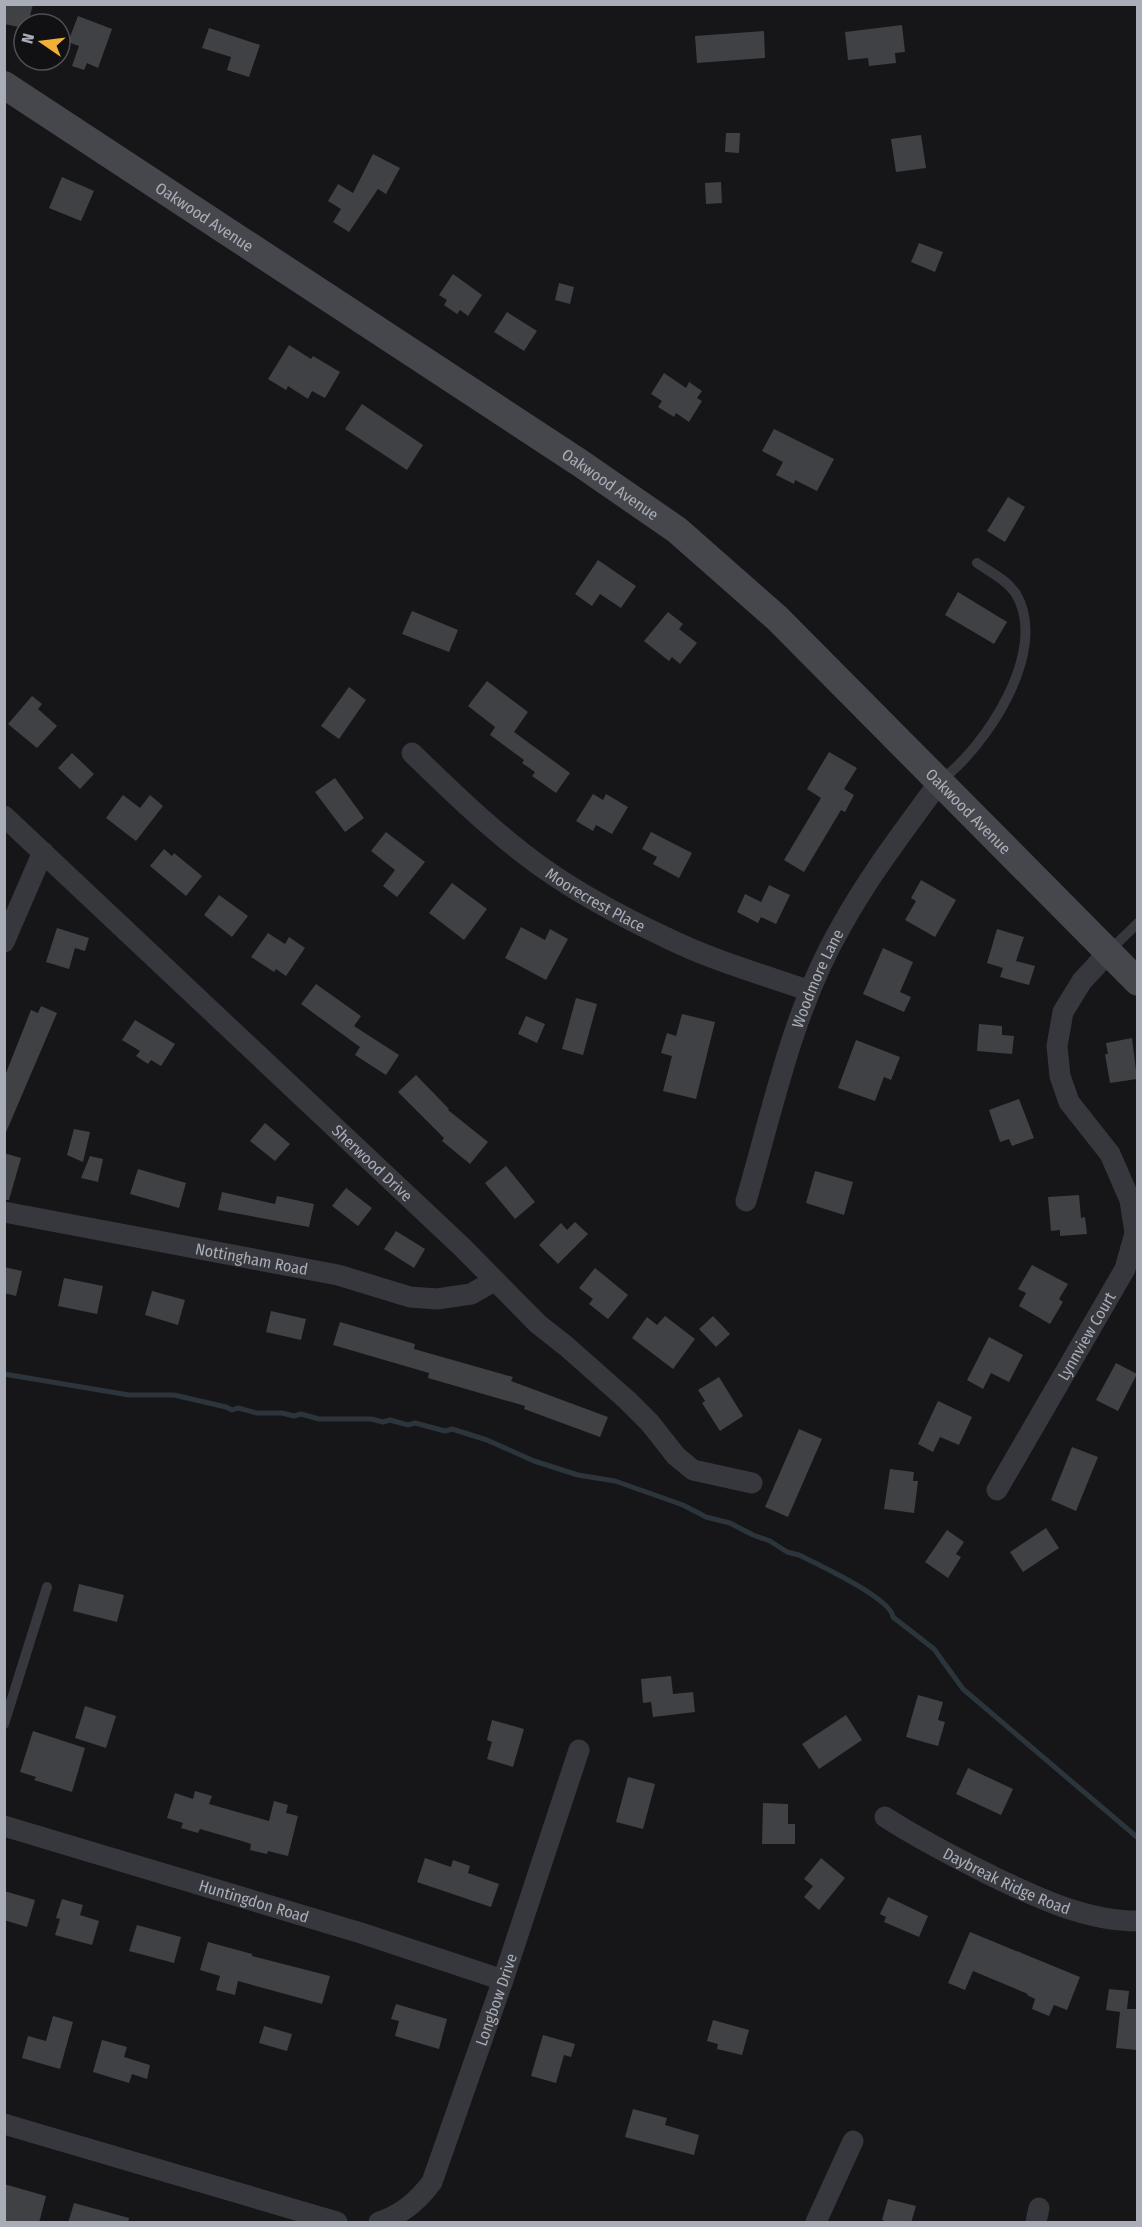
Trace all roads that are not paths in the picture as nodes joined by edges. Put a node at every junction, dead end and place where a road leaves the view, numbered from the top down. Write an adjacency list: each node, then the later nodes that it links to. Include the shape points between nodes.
1 (4, 86): 4 (street, Oakwood Avenue, via 580,462 677,530 777,618)
2 (977, 563): 4 (lane, via 1009,584 1017,595 1025,632 1022,660 996,719 957,768)
3 (412, 753): 11 (street, Moorecrest Place, via 471,810 525,855 571,886 665,938)
4 (940, 781): 9 (street, Oakwood Avenue); 11 (street, Woodmore Lane, via 841,926)
5 (4, 816): 6 (street, Sherwood Drive)
6 (44, 852): 8 (street); 14 (street, Sherwood Drive)
7 (1137, 923): 9 (lane)
8 (4, 942)
9 (1108, 953): 10 (street, Oakwood Avenue); 16 (street, Lynnview Court, via 1082,981 1063,1012 1057,1046 1060,1076 1069,1102 1110,1154 1130,1200 1135,1233 1125,1269)
10 (1137, 982)
11 (810, 991): 12 (street, Woodmore Lane)
12 (746, 1201)
13 (4, 1212): 14 (street, Nottingham Road, via 338,1275 410,1297 437,1299 471,1294)
14 (494, 1281): 15 (street, Sherwood Drive, via 627,1400 693,1470)
15 (752, 1483)
16 (997, 1490)
17 (47, 1587): 18 (lane)
18 (4, 1724)
19 (579, 1750): 23 (street, Longbow Drive)
20 (885, 1817): 22 (street, Daybreak Ridge Road, via 927,1844 1040,1899 1098,1917)
21 (4, 1826): 23 (street, Huntingdon Road, via 361,1933)
22 (1137, 1921)
23 (503, 1980): 27 (street, Longbow Drive, via 432,2182 420,2198)
24 (4, 2124): 26 (street)
25 (853, 2141): 28 (street)
26 (337, 2223)
27 (379, 2223)
28 (816, 2223)

